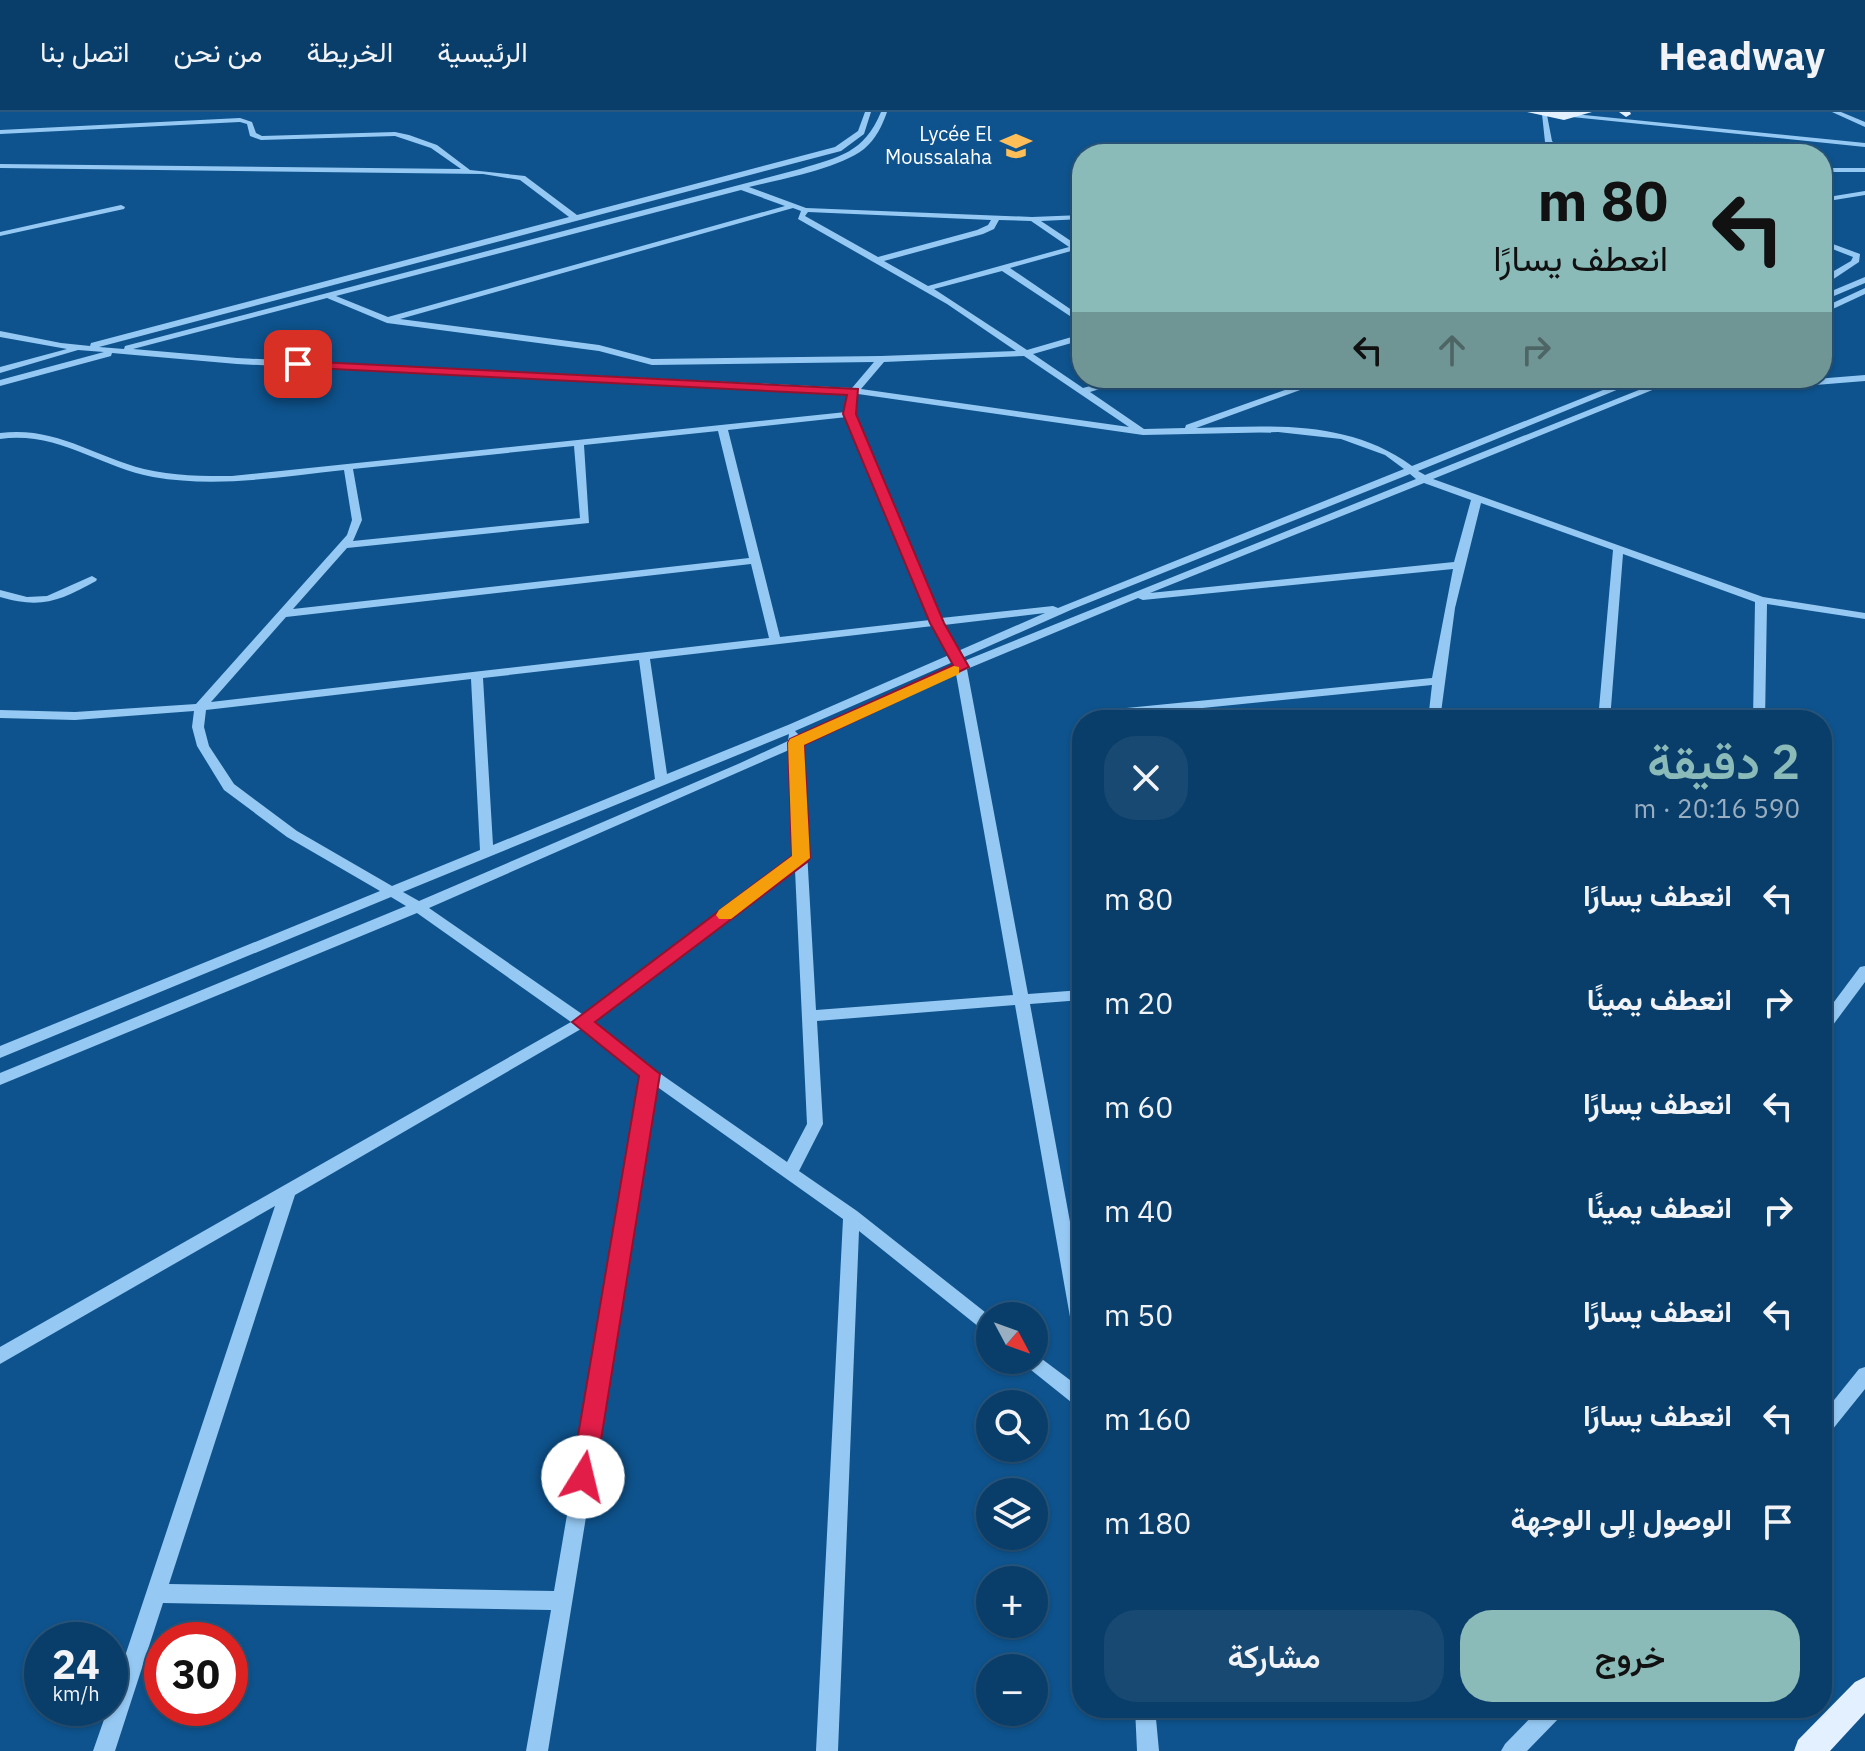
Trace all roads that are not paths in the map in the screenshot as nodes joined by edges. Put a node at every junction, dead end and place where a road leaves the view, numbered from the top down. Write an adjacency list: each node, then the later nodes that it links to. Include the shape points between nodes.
1 (868, 112): 18 (street, via 861,132 838,149)
2 (884, 112): 19 (street, via 866,147)
3 (1532, 112): 7 (main road)
4 (1587, 112): 8 (main road)
5 (1835, 112): 9 (street)
6 (1623, 113): 10 (street)
7 (1544, 115): 8 (main road); 12 (street)
8 (1574, 116): 10 (street)
9 (1865, 125)
10 (1691, 126): 13 (street)
11 (0, 132): 17 (street, via 240,120 250,123 253,134 261,138 414,138 434,144)
12 (1551, 144)
13 (1865, 145)
14 (0, 166): 17 (street)
15 (1832, 170): 16 (street)
16 (1865, 170)
17 (467, 171): 26 (street, via 522,178)
18 (727, 178): 19 (street); 26 (street)
19 (741, 188): 22 (street); 40 (street)
20 (1865, 193): 21 (street)
21 (1832, 198)
22 (792, 206): 24 (street); 43 (street)
23 (121, 207): 29 (street)
24 (805, 210): 27 (street); 33 (street, via 801,217)
25 (1072, 217): 28 (street)
26 (575, 218): 46 (street)
27 (996, 218): 28 (street); 33 (street, via 980,232)
28 (1032, 219): 30 (street)
29 (0, 234)
30 (1072, 242)
31 (1832, 246): 35 (street, via 1857,256)
32 (1072, 248): 34 (street)
33 (877, 260): 37 (street)
34 (1002, 267): 37 (street); 42 (street)
35 (1832, 276)
36 (1865, 280): 39 (street)
37 (926, 289): 48 (street)
38 (1865, 291): 41 (street)
39 (1832, 294)
40 (329, 296): 43 (street); 47 (street)
41 (1832, 306)
42 (1072, 314)
43 (387, 320): 49 (street, via 599,348 652,362)
44 (0, 334): 46 (street)
45 (1072, 340): 48 (street)
46 (82, 348): 47 (street); 50 (street)
47 (117, 351): 53 (street); 60 (street)
48 (1025, 353): 49 (street); 54 (street)
49 (881, 359): 60 (street)
50 (0, 370)
51 (1865, 378): 52 (street)
52 (1832, 381)
53 (0, 383)
54 (1072, 384)
55 (1078, 388): 61 (street)
56 (1093, 388): 61 (street)
57 (1300, 388): 64 (street)
58 (1616, 388): 69 (street)
59 (1646, 388): 70 (street)
60 (854, 391): 62 (street); 65 (street)
61 (1082, 391): 65 (street)
62 (850, 414): 63 (street); 83 (street)
63 (722, 427): 67 (street); 74 (street)
64 (1178, 431): 65 (street); 69 (street, via 1278,429 1343,436 1388,453)
65 (1143, 432)
66 (0, 436): 68 (street, via 35,433 139,471 178,478 232,479)
67 (579, 442): 68 (street); 72 (street, via 585,521)
68 (348, 467): 72 (street, via 357,520)
69 (1409, 471): 70 (street); 80 (street)
70 (1423, 479): 71 (street); 78 (street)
71 (1477, 498): 73 (street); 75 (street)
72 (346, 545): 81 (street)
73 (1618, 549): 79 (street); 92 (street)
74 (756, 560): 81 (street); 84 (street)
75 (1457, 565): 78 (street); 88 (street)
76 (92, 579): 77 (street, via 38,603)
77 (0, 593)
78 (1126, 599): 86 (street)
79 (1761, 600): 82 (street); 93 (street)
80 (1069, 607): 83 (street); 86 (street)
81 (282, 614): 89 (street)
82 (1865, 616)
83 (937, 623): 84 (street); 86 (street)
84 (776, 642): 85 (street)
85 (644, 657): 87 (street); 96 (street)
86 (958, 662): 95 (street); 103 (street)
87 (477, 676): 89 (street); 97 (street)
88 (1437, 681): 90 (street); 91 (street)
89 (200, 707): 94 (street, via 75,716); 99 (street, via 203,746 229,787 292,834)
90 (1146, 710)
91 (1435, 710)
92 (1605, 710)
93 (1759, 710)
94 (0, 714)
95 (794, 735): 96 (street); 98 (street); 100 (street)
96 (662, 782): 97 (street)
97 (487, 854): 99 (street)
98 (801, 858): 104 (street); 106 (street)
99 (392, 894): 100 (street); 107 (street)
100 (418, 907): 106 (street); 109 (street)
101 (1865, 971): 105 (street)
102 (1072, 996): 103 (street)
103 (1020, 1000): 104 (street); 113 (street)
104 (810, 1016): 110 (street, via 815,1124)
105 (1832, 1016)
106 (582, 1022): 108 (street); 111 (street)
107 (0, 1052)
108 (650, 1074): 110 (street); 121 (street)
109 (0, 1079)
110 (790, 1172): 112 (street)
111 (288, 1191): 115 (street); 120 (street)
112 (851, 1216): 114 (street); 127 (street)
113 (1072, 1280)
114 (976, 1315)
115 (0, 1356)
116 (1048, 1373): 118 (street)
117 (1865, 1375): 119 (street)
118 (1072, 1392)
119 (1832, 1416)
120 (156, 1593): 121 (street); 125 (street)
121 (563, 1601): 126 (street)
122 (1865, 1692): 130 (main road)
123 (1146, 1718): 128 (street)
124 (1545, 1718): 129 (street)
125 (104, 1751)
126 (537, 1751)
127 (827, 1751)
128 (1148, 1751)
129 (1512, 1751)
130 (1809, 1751)

